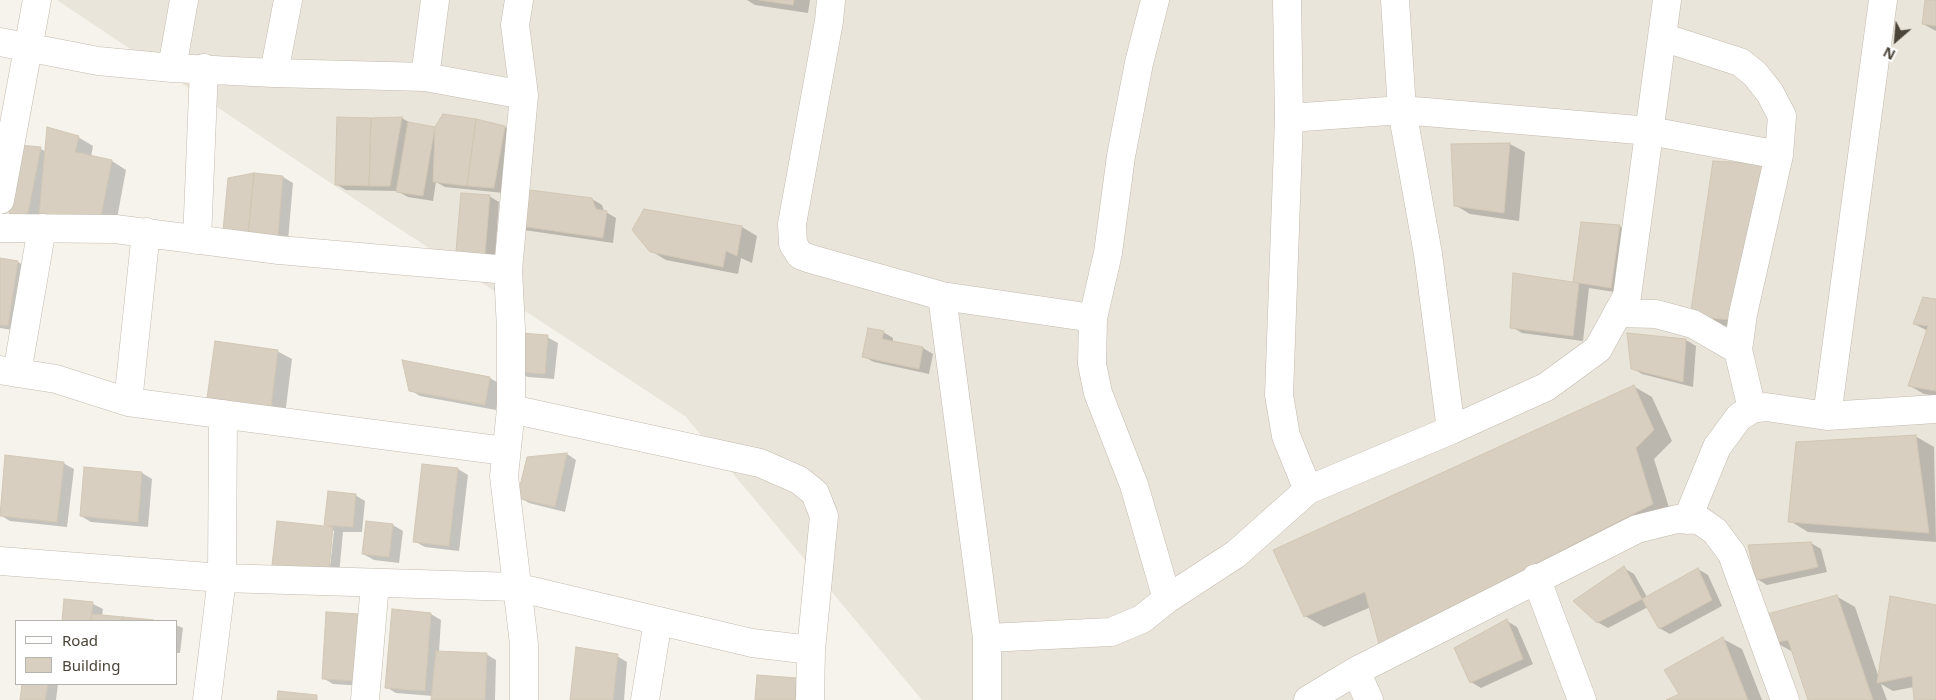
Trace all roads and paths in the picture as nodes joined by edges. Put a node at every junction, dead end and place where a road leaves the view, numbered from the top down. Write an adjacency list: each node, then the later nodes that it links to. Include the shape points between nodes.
1 (37, 0): 14 (street)
2 (184, 0): 15 (street)
3 (288, 0): 17 (street)
4 (435, 0): 18 (street)
5 (519, 0): 19 (street, via 515,25)
6 (831, 0): 30 (street, via 792,224 793,244 800,255 811,259)
7 (1155, 0): 32 (street, via 1137,72 1121,156 1108,253)
8 (1287, 0): 21 (street)
9 (1395, 0): 20 (street)
10 (1667, 0): 12 (street)
11 (1883, 0): 40 (street)
12 (1662, 37): 22 (street); 23 (street, via 1740,62 1755,74 1782,116)
13 (0, 42): 14 (street)
14 (29, 48): 15 (street, via 98,61); 24 (street)
15 (172, 68): 16 (street)
16 (204, 68): 17 (street); 28 (street)
17 (274, 73): 18 (street)
18 (425, 77): 19 (street)
19 (524, 95): 29 (street)
20 (1402, 110): 21 (street); 22 (street); 41 (street, via 1428,254)
21 (1289, 118): 43 (street, via 1279,395 1286,436)
22 (1650, 131): 23 (street); 31 (street, via 1627,296)
23 (1779, 155): 33 (street, via 1743,314)
24 (0, 200)
25 (0, 228): 26 (street)
26 (42, 228): 27 (street); 34 (street)
27 (146, 232): 28 (street); 35 (street)
28 (197, 240): 29 (street)
29 (508, 270): 36 (street)
30 (942, 296): 32 (street); 52 (street)
31 (1618, 313): 33 (street, via 1656,314 1693,324); 41 (street, via 1598,349 1546,387)
32 (1093, 318): 50 (street, via 1092,364 1098,393 1134,485)
33 (1738, 350): 37 (street)
34 (8, 371): 35 (street, via 56,379)
35 (128, 402): 39 (street)
36 (512, 409): 42 (street); 53 (street, via 760,463 815,492 824,516)
37 (1752, 409): 40 (street, via 1766,407); 44 (street, via 1739,417 1718,447)
38 (1936, 409): 40 (street)
39 (223, 414): 42 (street); 46 (street)
40 (1827, 416)
41 (1450, 430): 43 (street)
42 (505, 451): 49 (street, via 504,476)
43 (1308, 490): 50 (street, via 1236,554)
44 (1687, 520): 47 (street, via 1677,519 1637,529); 64 (street, via 1699,520 1715,532 1732,554)
45 (0, 561): 46 (street)
46 (222, 578): 48 (street); 55 (street)
47 (1536, 578): 54 (street); 63 (street)
48 (375, 584): 49 (street); 56 (street)
49 (516, 587): 51 (street); 57 (street, via 524,644)
50 (1167, 599): 52 (street, via 1142,619 1111,632)
51 (658, 621): 53 (street, via 752,643); 58 (street)
52 (987, 638): 60 (street)
53 (810, 650): 59 (street)
54 (1356, 671): 61 (street); 62 (street)
55 (207, 700)
56 (365, 700)
57 (524, 700)
58 (645, 700)
59 (810, 700)
60 (987, 700)
61 (1308, 700)
62 (1369, 700)
63 (1582, 700)
64 (1785, 700)

